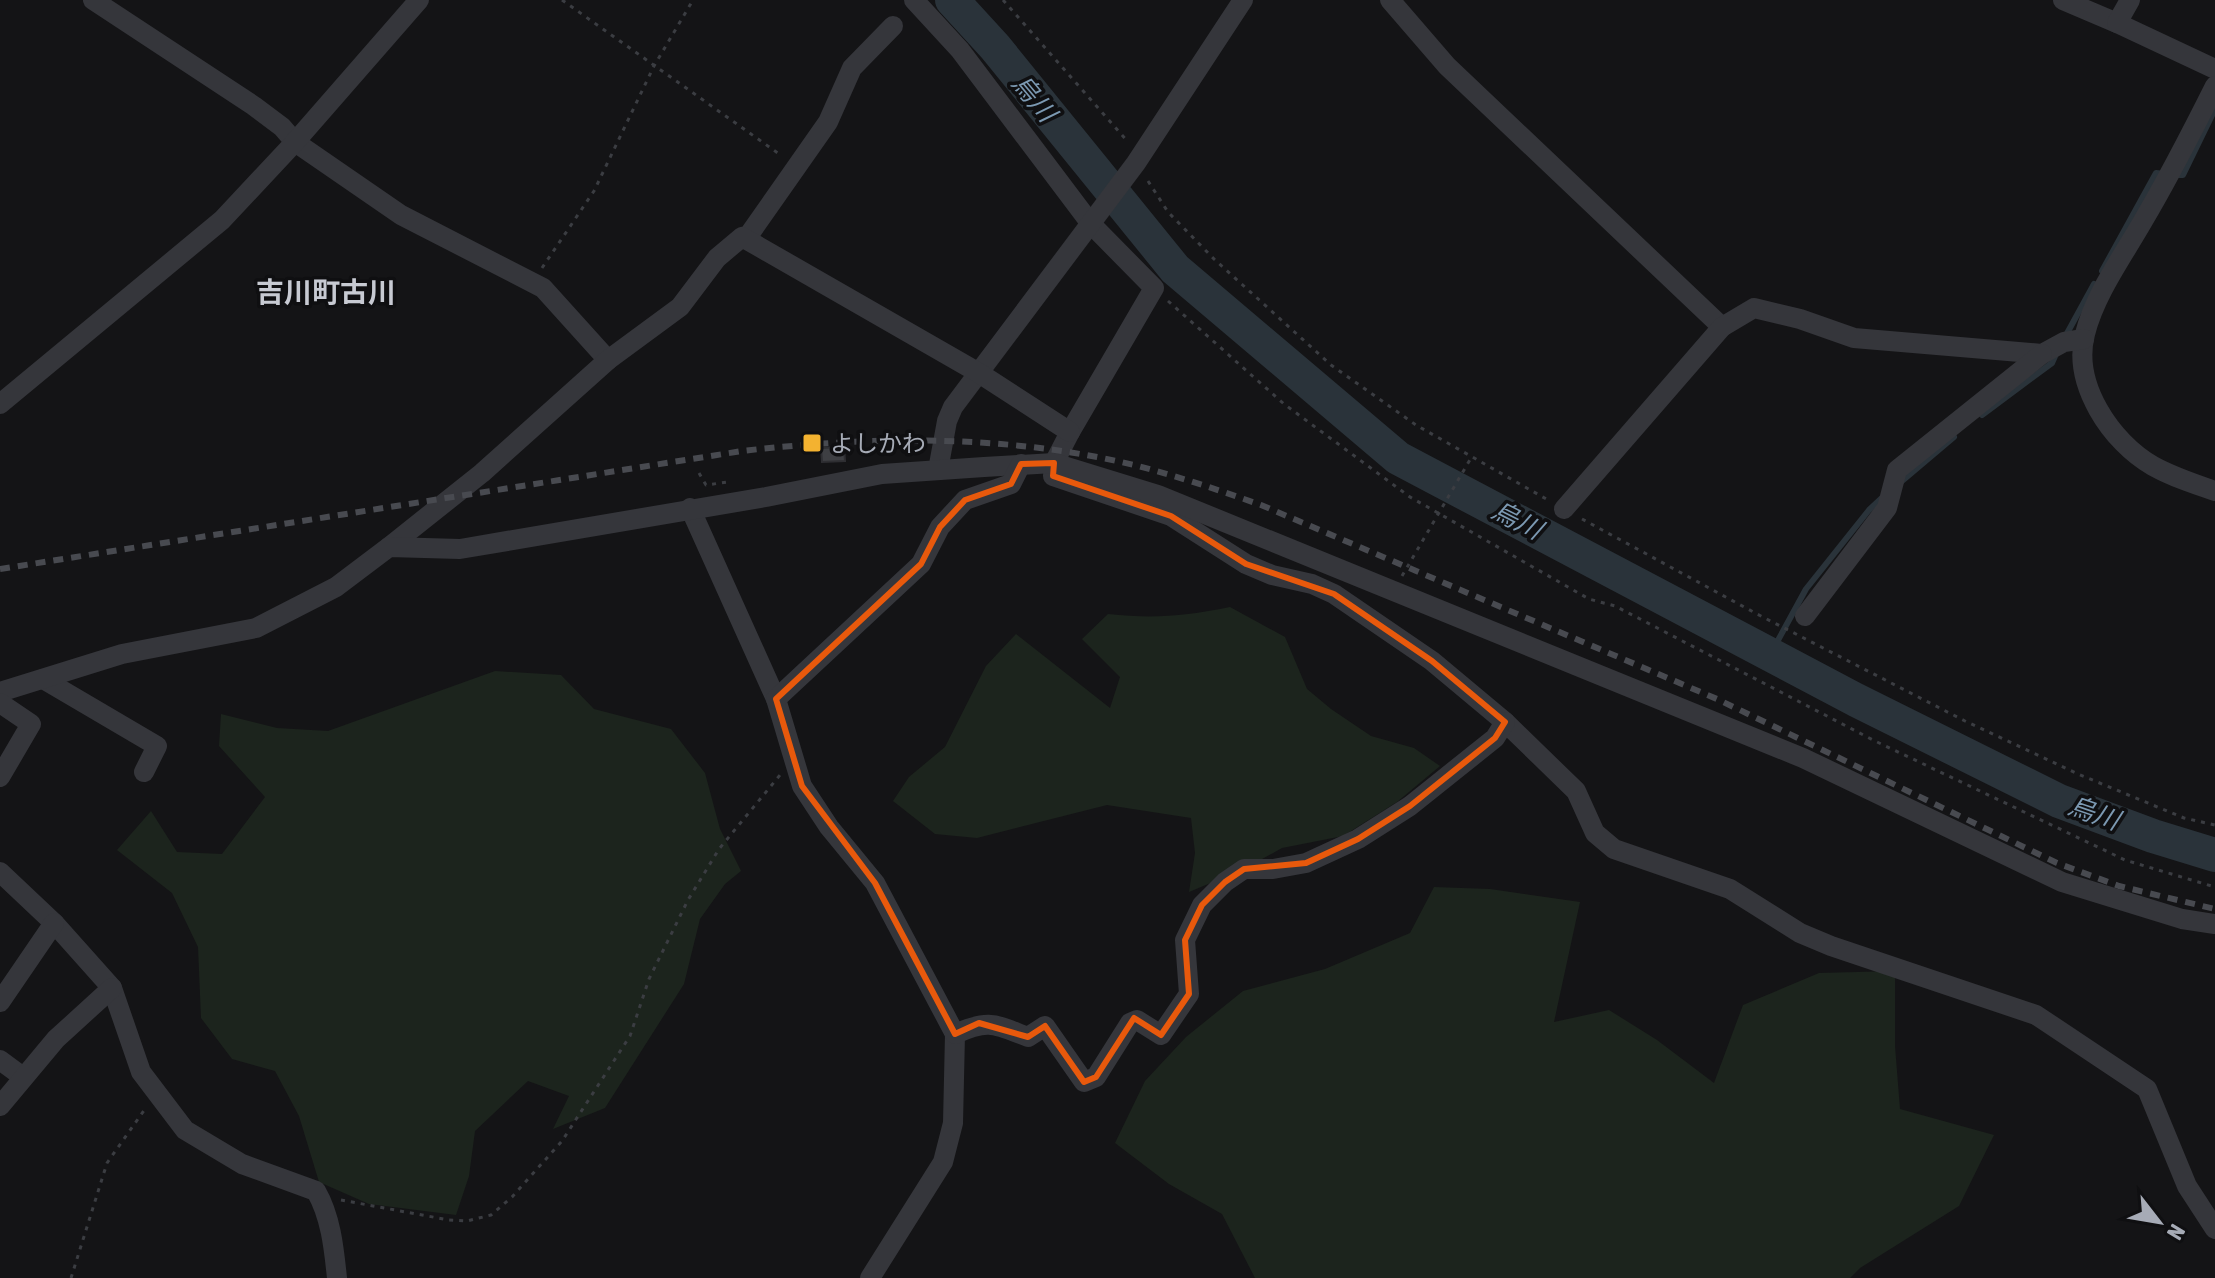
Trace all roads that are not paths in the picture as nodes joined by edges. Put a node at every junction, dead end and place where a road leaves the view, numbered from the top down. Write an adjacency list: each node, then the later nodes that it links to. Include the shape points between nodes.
1 (93, 0): 12 (street, via 254,106)
2 (419, 0): 12 (street)
3 (914, 0): 13 (street, via 960,50)
4 (1243, 0): 13 (street)
5 (1390, 0): 15 (street, via 1447,66)
6 (2063, 0): 8 (street)
7 (2130, 0): 8 (street)
8 (2117, 23): 10 (street)
9 (893, 26): 14 (street, via 852,68 828,122)
10 (2215, 69)
11 (2215, 86): 16 (street, via 2100,296)
12 (295, 142): 18 (street, via 401,215 543,288); 20 (street, via 222,220)
13 (1094, 221): 19 (street); 21 (street, via 1154,288)
14 (746, 239): 18 (street, via 717,258 680,307); 19 (street)
15 (1722, 327): 17 (street, via 1754,308 1854,338); 27 (street)
16 (2084, 339): 17 (street); 25 (street, via 2084,372 2094,401 2120,439 2151,465)
17 (2042, 354): 30 (street, via 1897,470 1887,508)
18 (608, 360): 28 (street, via 482,473)
19 (979, 373): 21 (street); 24 (street, via 947,421)
20 (0, 404)
21 (1070, 432): 22 (street)
22 (1054, 463): 23 (street); 29 (street, via 1158,495); 31 (street, via 1053,476 1171,516 1246,564 1334,594)
23 (1021, 464): 24 (street); 34 (street, via 1011,484 965,500 940,527 921,564)
24 (938, 470): 26 (street, via 882,474)
25 (2215, 491)
26 (690, 508): 28 (street, via 460,549); 34 (street)
27 (1564, 509)
28 (389, 547): 32 (street, via 336,587 256,628 122,654)
29 (1395, 592): 31 (street); 41 (street, via 1803,758 2062,882)
30 (1805, 616)
31 (1377, 624): 36 (street, via 1432,661)
32 (43, 679): 33 (street); 37 (street, via 157,746)
33 (0, 692)
34 (776, 699): 44 (street, via 802,786 875,883)
35 (0, 703): 38 (street, via 31,724)
36 (1505, 722): 44 (street, via 1495,738 1410,806 1358,839 1306,863 1244,869 1225,882 1202,905 1185,940 1189,994 1161,1035 1137,1020 1130,1023 1096,1077 1084,1082 1045,1026 1028,1037 979,1023); 48 (street, via 1576,791 1595,833 1614,849 1730,889 1831,946 2036,1015 2147,1089 2187,1186)
37 (144, 772)
38 (0, 777)
39 (2, 876): 40 (street)
40 (54, 923): 42 (street); 43 (street)
41 (2215, 924)
42 (112, 988): 46 (street); 49 (street, via 141,1072 185,1130 242,1164 316,1191 324,1205)
43 (0, 1002)
44 (955, 1034): 50 (street, via 953,1123 943,1162)
45 (0, 1060): 46 (street)
46 (23, 1077): 47 (street)
47 (0, 1106)
48 (2215, 1229)
49 (337, 1278)
50 (870, 1278)

